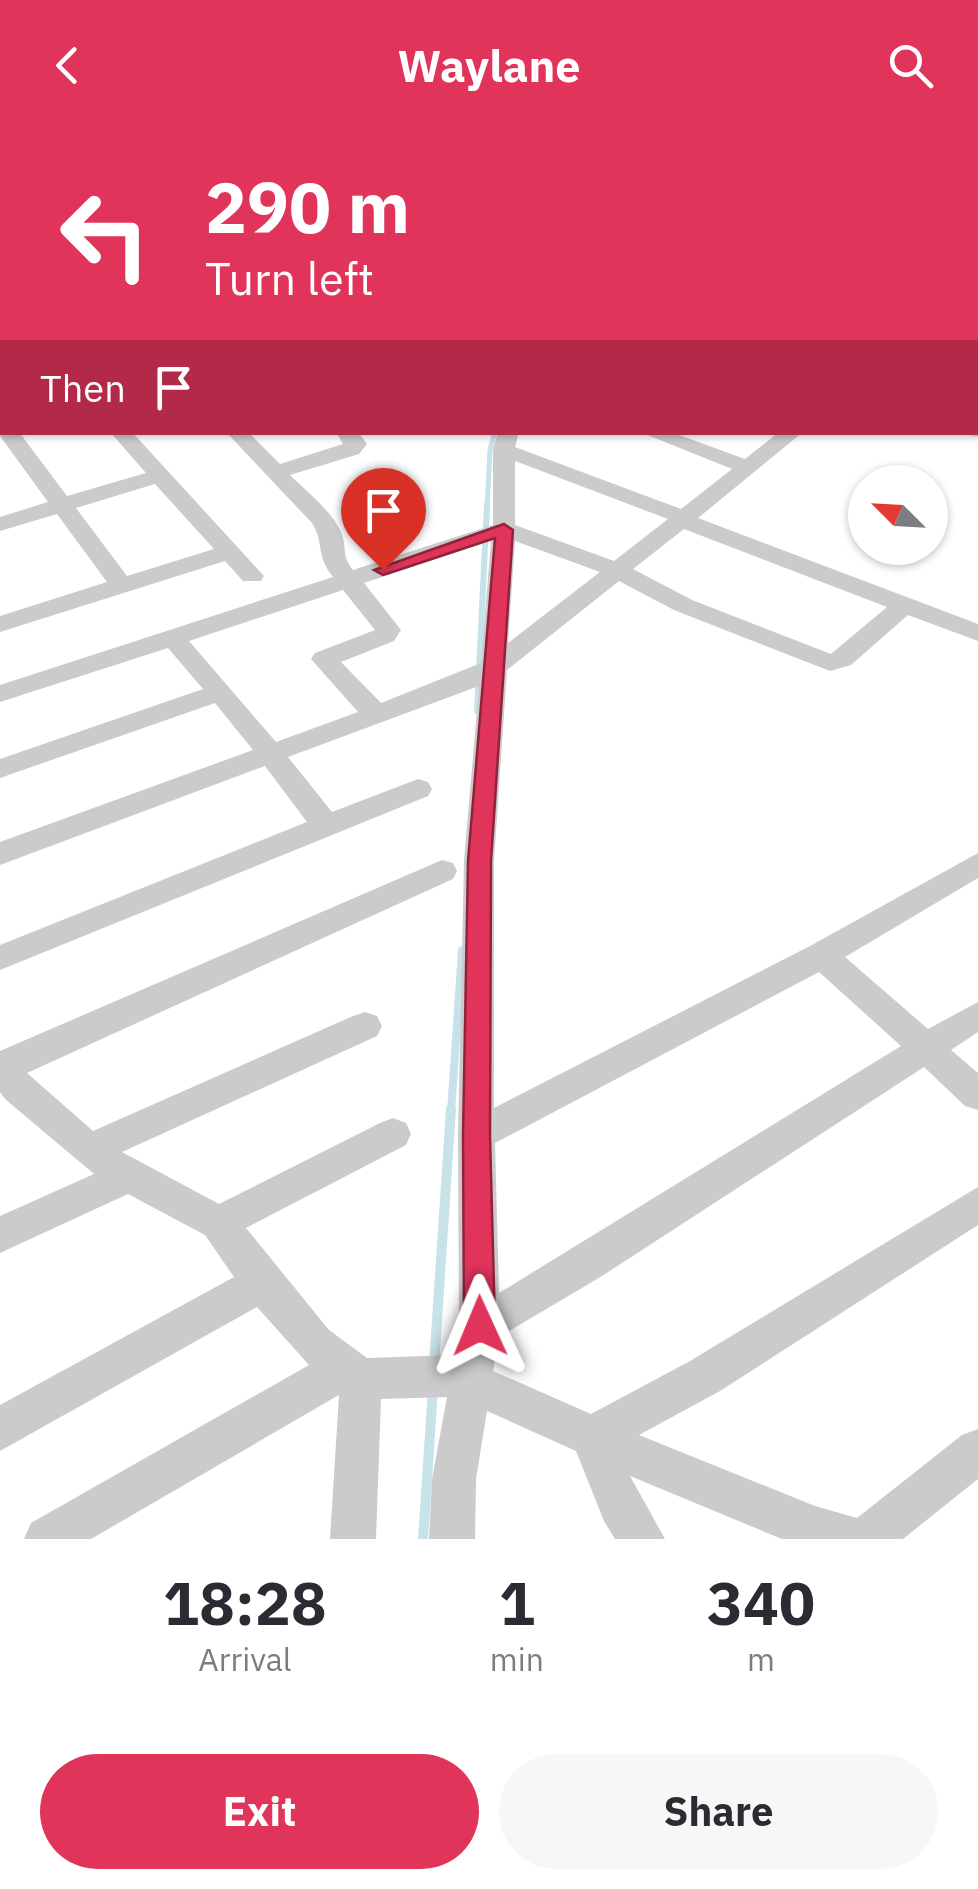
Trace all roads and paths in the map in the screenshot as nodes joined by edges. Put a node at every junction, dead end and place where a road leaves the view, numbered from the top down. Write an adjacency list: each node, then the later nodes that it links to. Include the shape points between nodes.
1 (10, 435): 11 (street)
2 (123, 435): 10 (street)
3 (239, 435): 9 (street)
4 (348, 435): 9 (street, via 352,448)
5 (658, 435): 8 (street)
6 (789, 435): 8 (street)
7 (507, 442): 12 (street); 14 (street)
8 (747, 467): 12 (street)
9 (278, 472): 18 (street, via 327,527 331,558)
10 (158, 476): 11 (street); 15 (street)
11 (62, 506): 13 (street); 19 (street)
12 (682, 518): 16 (street); 20 (street)
13 (0, 524)
14 (493, 533): 16 (street); 18 (street); 24 (street)
15 (229, 552): 17 (street); 19 (street)
16 (617, 570): 20 (street, via 682,605 830,663); 24 (street)
17 (252, 576)
18 (349, 580): 23 (street); 27 (street, via 388,633 324,659)
19 (122, 586): 21 (street)
20 (905, 604): 22 (street)
21 (4, 616)
22 (978, 633)
23 (172, 637): 25 (street); 26 (street)
24 (483, 672): 27 (street); 43 (street)
25 (221, 692): 28 (street); 29 (street)
26 (0, 694)
27 (376, 715): 28 (street)
28 (270, 755): 31 (street); 32 (street)
29 (0, 769)
30 (418, 789): 31 (street)
31 (325, 824): 36 (street)
32 (0, 854)
33 (978, 864): 35 (street)
34 (442, 871): 40 (street)
35 (822, 955): 39 (street); 43 (street)
36 (0, 958)
37 (978, 1015): 39 (street)
38 (364, 1026): 44 (street)
39 (924, 1048): 41 (street); 50 (street)
40 (2, 1066): 44 (street, via 18,1089)
41 (978, 1095)
42 (392, 1134): 47 (street)
43 (476, 1136): 50 (street)
44 (89, 1150): 45 (street)
45 (129, 1176): 47 (street); 48 (street)
46 (978, 1204): 54 (street, via 705,1376)
47 (219, 1223): 49 (street)
48 (0, 1235)
49 (262, 1283): 51 (street, via 314,1344); 53 (street)
50 (480, 1326): 52 (street)
51 (352, 1374): 52 (street); 56 (street); 57 (street)
52 (446, 1378): 54 (street); 58 (street)
53 (0, 1430)
54 (592, 1437): 59 (street); 60 (street, via 797,1523)
55 (978, 1452): 61 (street)
56 (47, 1539)
57 (354, 1539)
58 (452, 1539)
59 (642, 1539)
60 (852, 1539)
61 (867, 1539)

